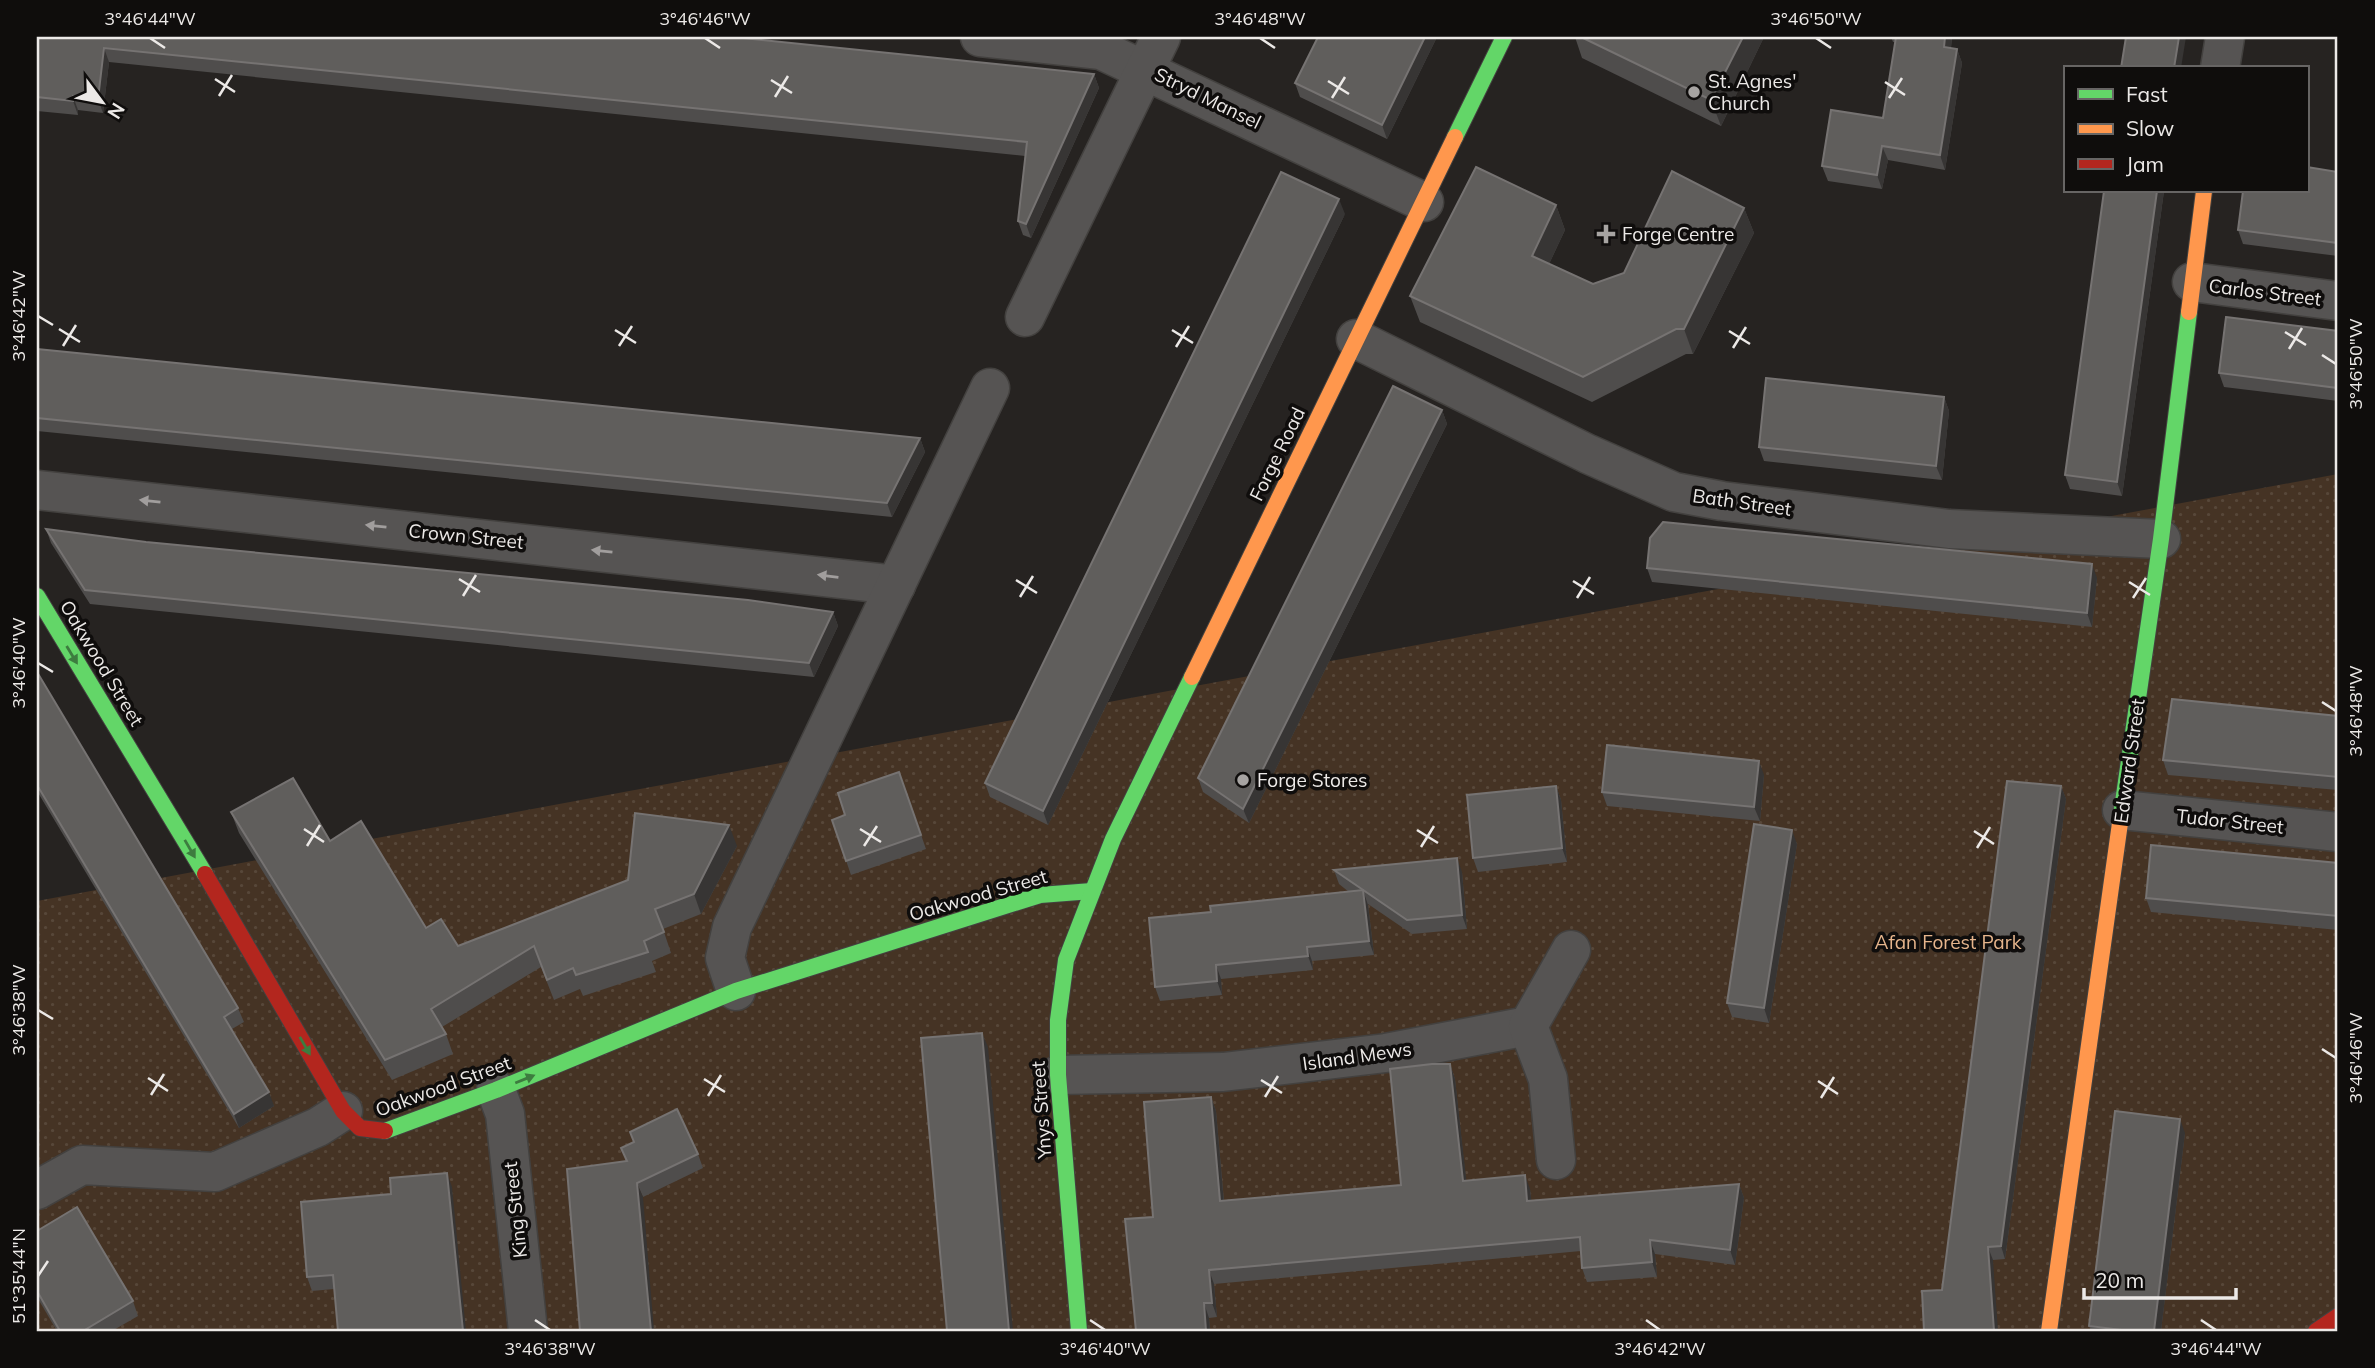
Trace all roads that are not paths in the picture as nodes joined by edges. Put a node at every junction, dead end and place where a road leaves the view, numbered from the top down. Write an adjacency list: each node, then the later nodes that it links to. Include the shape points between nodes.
1 (980, 37): 4 (street, Stryd Mansel)
2 (1504, 37): 7 (main road, Forge Road)
3 (2225, 37): 5 (street)
4 (1153, 53): 7 (street, Stryd Mansel); 10 (street)
5 (2220, 66)
6 (2204, 192): 8 (main road, Edward Street)
7 (1424, 202): 11 (main road, Forge Road)
8 (2192, 282): 9 (street, Carlos Street); 14 (main road, Edward Street)
9 (2338, 301)
10 (1025, 317)
11 (1356, 339): 14 (street, Bath Street, via 1674,492 1949,529); 19 (main road, Forge Road, via 1119,826)
12 (990, 388): 15 (street)
13 (37, 490): 15 (street, Crown Street, one-way to 13)
14 (2161, 539): 17 (main road, Edward Street)
15 (896, 585): 21 (street, via 732,927 725,958)
16 (37, 596): 25 (main road, Oakwood Street, one-way to 25)
17 (2122, 810): 18 (street, Tudor Street); 31 (main road, Edward Street)
18 (2338, 832)
19 (1092, 891): 21 (main road, Oakwood Street, via 1040,895); 23 (main road, Ynys Street, via 1066,960 1058,1020)
20 (1571, 950): 22 (street)
21 (736, 991): 24 (main road, Oakwood Street, one-way to 21)
22 (1528, 1026): 23 (street, Island Mews, via 1386,1053 1223,1072); 26 (street, via 1548,1079)
23 (1058, 1075): 30 (main road, Ynys Street)
24 (496, 1090): 25 (main road, Oakwood Street, via 383,1132 355,1128); 29 (street, King Street, via 505,1114)
25 (343, 1111): 27 (street, via 318,1127 215,1172 82,1164)
26 (1556, 1160)
27 (37, 1190)
28 (2338, 1315): 32 (main road)
29 (528, 1331)
30 (1079, 1331)
31 (2049, 1331)
32 (2316, 1331)

